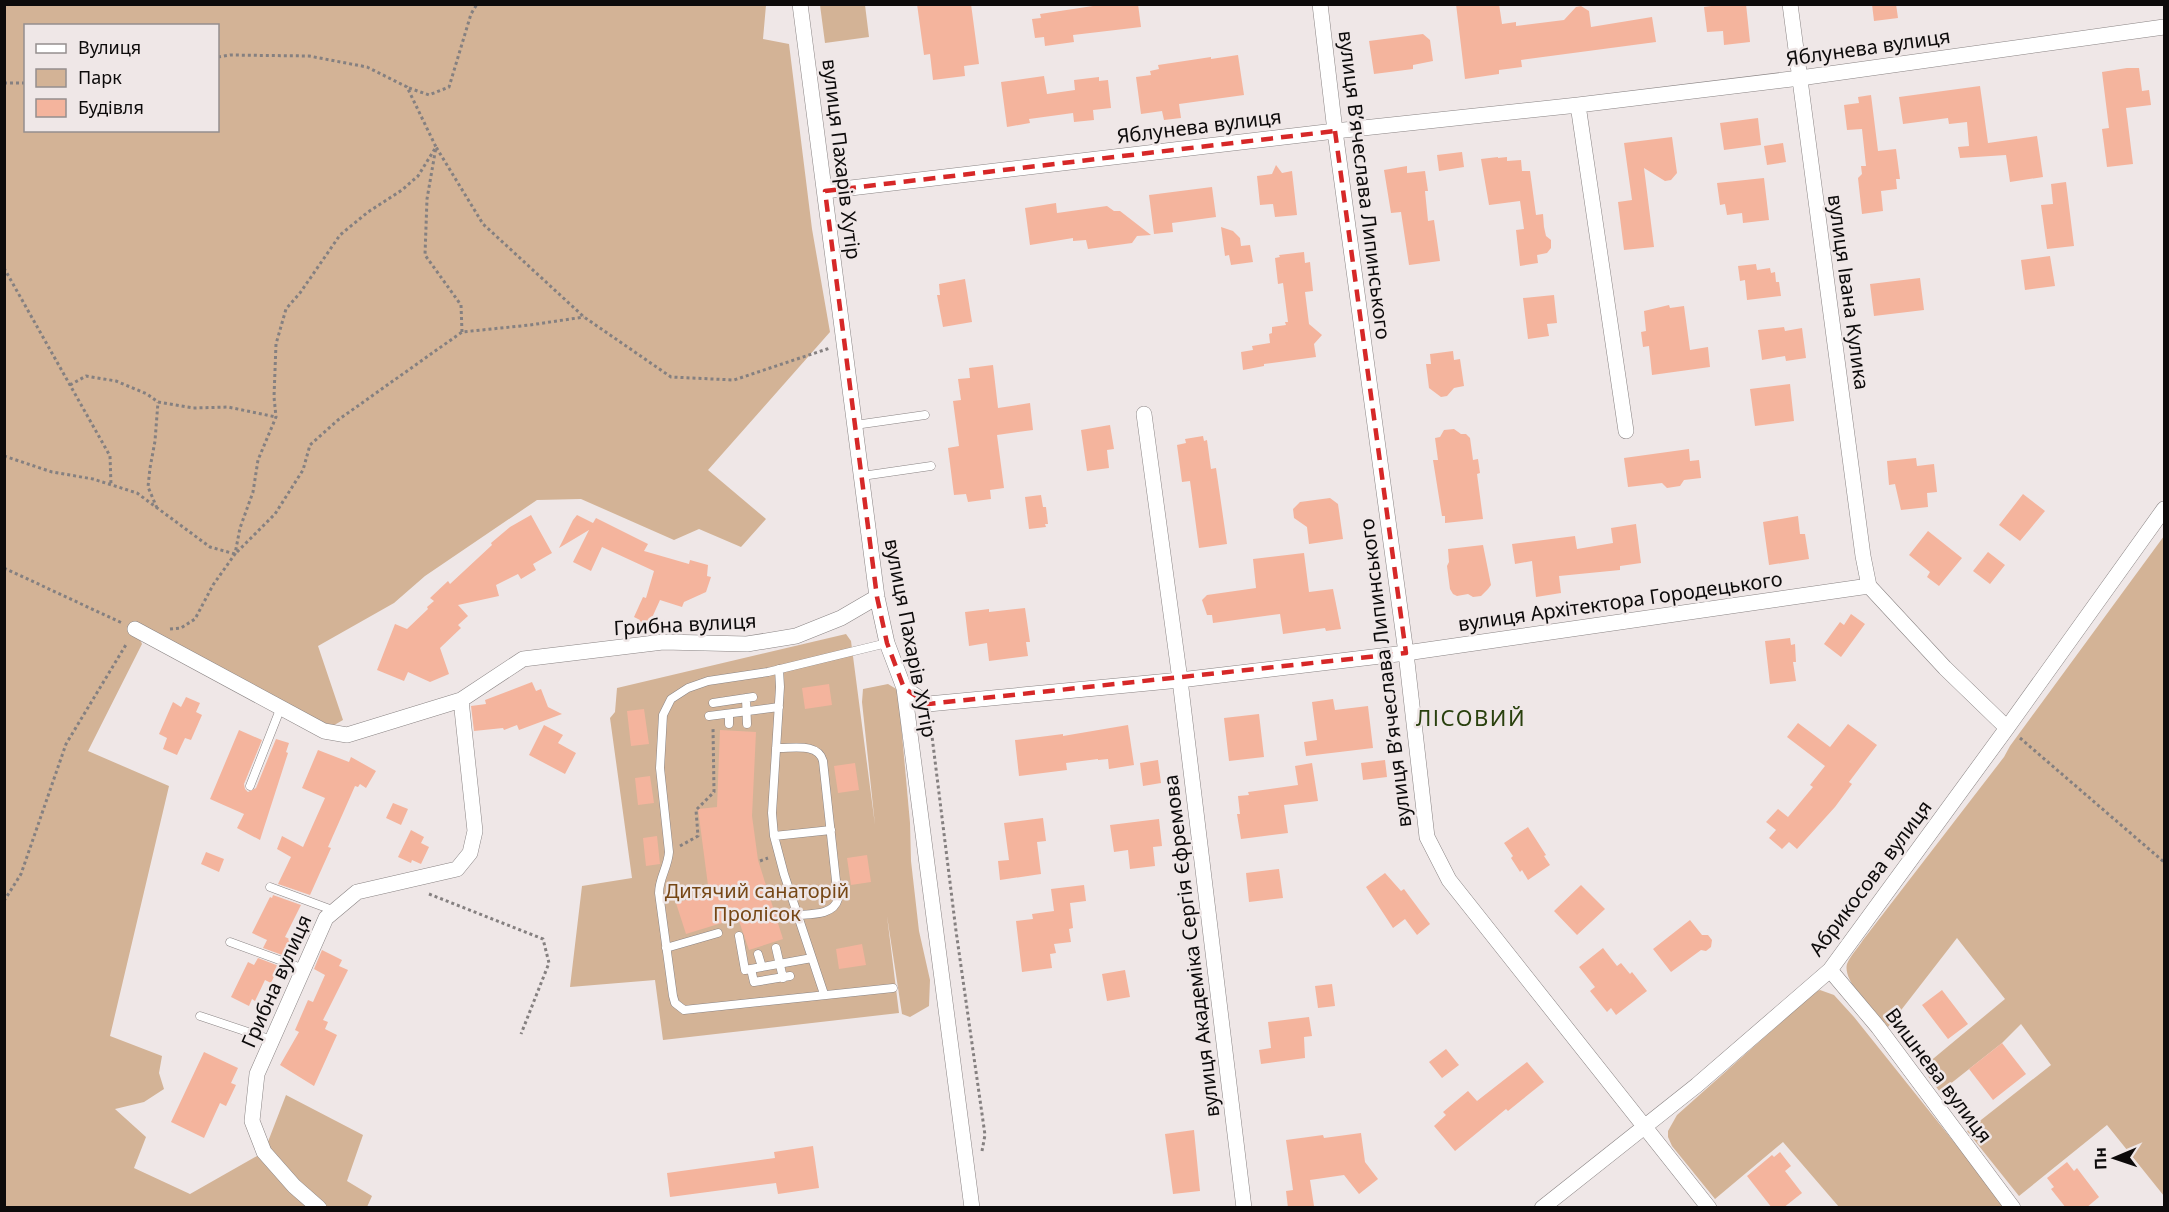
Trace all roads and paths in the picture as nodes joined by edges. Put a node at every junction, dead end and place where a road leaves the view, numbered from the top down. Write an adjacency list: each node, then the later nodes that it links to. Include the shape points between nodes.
1 (477, 4): 10 (path, via 449,87 429,95)
2 (800, 4): 14 (street, вулиця Пахарів Хутір)
3 (1320, 4): 12 (street, вулиця Вʼячеслава Липинського)
4 (1790, 4): 7 (street, вулиця Івана Кулика)
5 (2164, 27): 7 (street, Яблунева вулиця)
6 (219, 57): 10 (path, via 309,56 367,67)
7 (1800, 78): 11 (street, Яблунева вулиця); 34 (street, вулиця Івана Кулика)
8 (4, 83): 9 (path)
9 (24, 83)
10 (407, 87): 13 (path)
11 (1578, 105): 12 (street, Яблунева вулиця); 25 (street)
12 (1335, 131): 14 (street, Яблунева вулиця); 39 (street, вулиця Вʼячеслава Липинського)
13 (436, 147): 16 (path, via 483,224); 17 (path, via 427,198 425,255 461,305); 23 (path, via 418,176 340,235 286,309 276,344)
14 (825, 191): 18 (street, вулиця Пахарів Хутір)
15 (4, 268): 19 (path)
16 (584, 317): 17 (path); 18 (path, via 671,376 734,380)
17 (462, 332): 32 (path, via 338,420 310,445 303,470 275,514)
18 (845, 344): 24 (street, вулиця Пахарів Хутір)
19 (70, 385): 20 (path, via 86,376 116,381); 29 (path, via 110,456)
20 (158, 402): 23 (path, via 193,408 228,407); 31 (path, via 148,487)
21 (1144, 414): 41 (street)
22 (925, 415): 24 (lane)
23 (276, 417): 32 (path, via 258,460)
24 (855, 425): 28 (street, вулиця Пахарів Хутір)
25 (1626, 431)
26 (4, 456): 29 (path, via 52,472)
27 (931, 466): 28 (lane)
28 (862, 476): 35 (street, вулиця Пахарів Хутір)
29 (111, 484): 31 (path, via 137,493)
30 (2164, 509): 51 (street, Абрикосова вулиця)
31 (158, 510): 32 (path, via 210,547)
32 (235, 554): 36 (path, via 195,619 181,628)
33 (4, 568): 37 (path)
34 (1869, 585): 39 (street, вулиця Архітектора Городецького); 51 (street)
35 (878, 597): 38 (street, вулиця Пахарів Хутір); 43 (street, Грибна вулиця, via 841,618 796,636 747,644 663,642 523,660)
36 (169, 628)
37 (135, 629): 45 (street, Грибна вулиця); 60 (path, via 66,744 21,874)
38 (887, 643): 40 (lane); 42 (street, вулиця Пахарів Хутір)
39 (1406, 653): 41 (street, вулиця Архітектора Городецького); 80 (street, вулиця Вʼячеслава Липинського, via 1427,837 1449,880)
40 (779, 669): 46 (lane); 56 (lane, via 697,684 667,703 660,768)
41 (1180, 680): 44 (street, вулиця Архітектора Городецького); 84 (street, вулиця Академіка Сергія Єфремова)
42 (904, 688): 44 (street); 83 (street, вулиця Пахарів Хутір)
43 (461, 700): 45 (street, Грибна вулиця, via 347,735 324,731); 58 (street, Грибна вулиця, via 475,831 470,853 457,869)
44 (928, 704): 81 (path, via 985,1135)
45 (281, 707): 53 (lane)
46 (778, 707): 47 (lane); 52 (lane)
47 (746, 712): 48 (lane); 48 (lane, via 749,697 716,702); 50 (lane)
48 (718, 715): 49 (lane); 56 (path, via 714,792 696,810 698,836)
49 (729, 724)
50 (747, 724)
51 (2007, 728): 57 (path); 74 (street, Абрикосова вулиця)
52 (776, 748): 54 (lane, via 813,749 821,754); 55 (lane)
53 (250, 786)
54 (831, 830): 55 (lane); 62 (lane, via 837,903 825,912)
55 (774, 836): 62 (lane)
56 (669, 852): 66 (lane, via 659,885)
57 (2164, 862)
58 (401, 882): 61 (street, Грибна вулиця, via 357,892); 78 (path, via 543,939 549,963)
59 (270, 887): 61 (lane)
60 (4, 901)
61 (335, 911): 72 (street, Грибна вулиця, via 326,918)
62 (798, 915): 69 (lane)
63 (718, 933): 66 (lane)
64 (739, 936): 73 (lane, via 745,970)
65 (230, 942): 72 (lane)
66 (666, 948): 76 (lane, via 675,1003 684,1010)
67 (776, 948): 70 (lane)
68 (758, 954): 71 (lane)
69 (812, 958): 70 (lane); 76 (lane)
70 (780, 963): 71 (lane); 73 (lane, via 787,977 754,982)
71 (762, 967): 73 (lane)
72 (304, 969): 79 (street, Грибна вулиця)
73 (751, 969)
74 (1830, 970): 80 (street, Абрикосова вулиця, via 1697,1085); 87 (street, Вишнева вулиця, via 1878,1027)
75 (893, 988): 76 (lane)
76 (824, 994)
77 (200, 1016): 79 (lane)
78 (521, 1034)
79 (272, 1040): 82 (street, Грибна вулиця, via 257,1074 252,1121 264,1152)
80 (1643, 1126): 85 (street, Абрикосова вулиця); 86 (street, вулиця Вʼячеслава Липинського)
81 (981, 1156)
82 (319, 1208)
83 (972, 1208)
84 (1244, 1208)
85 (1542, 1208)
86 (1709, 1208)
87 (2013, 1208)

